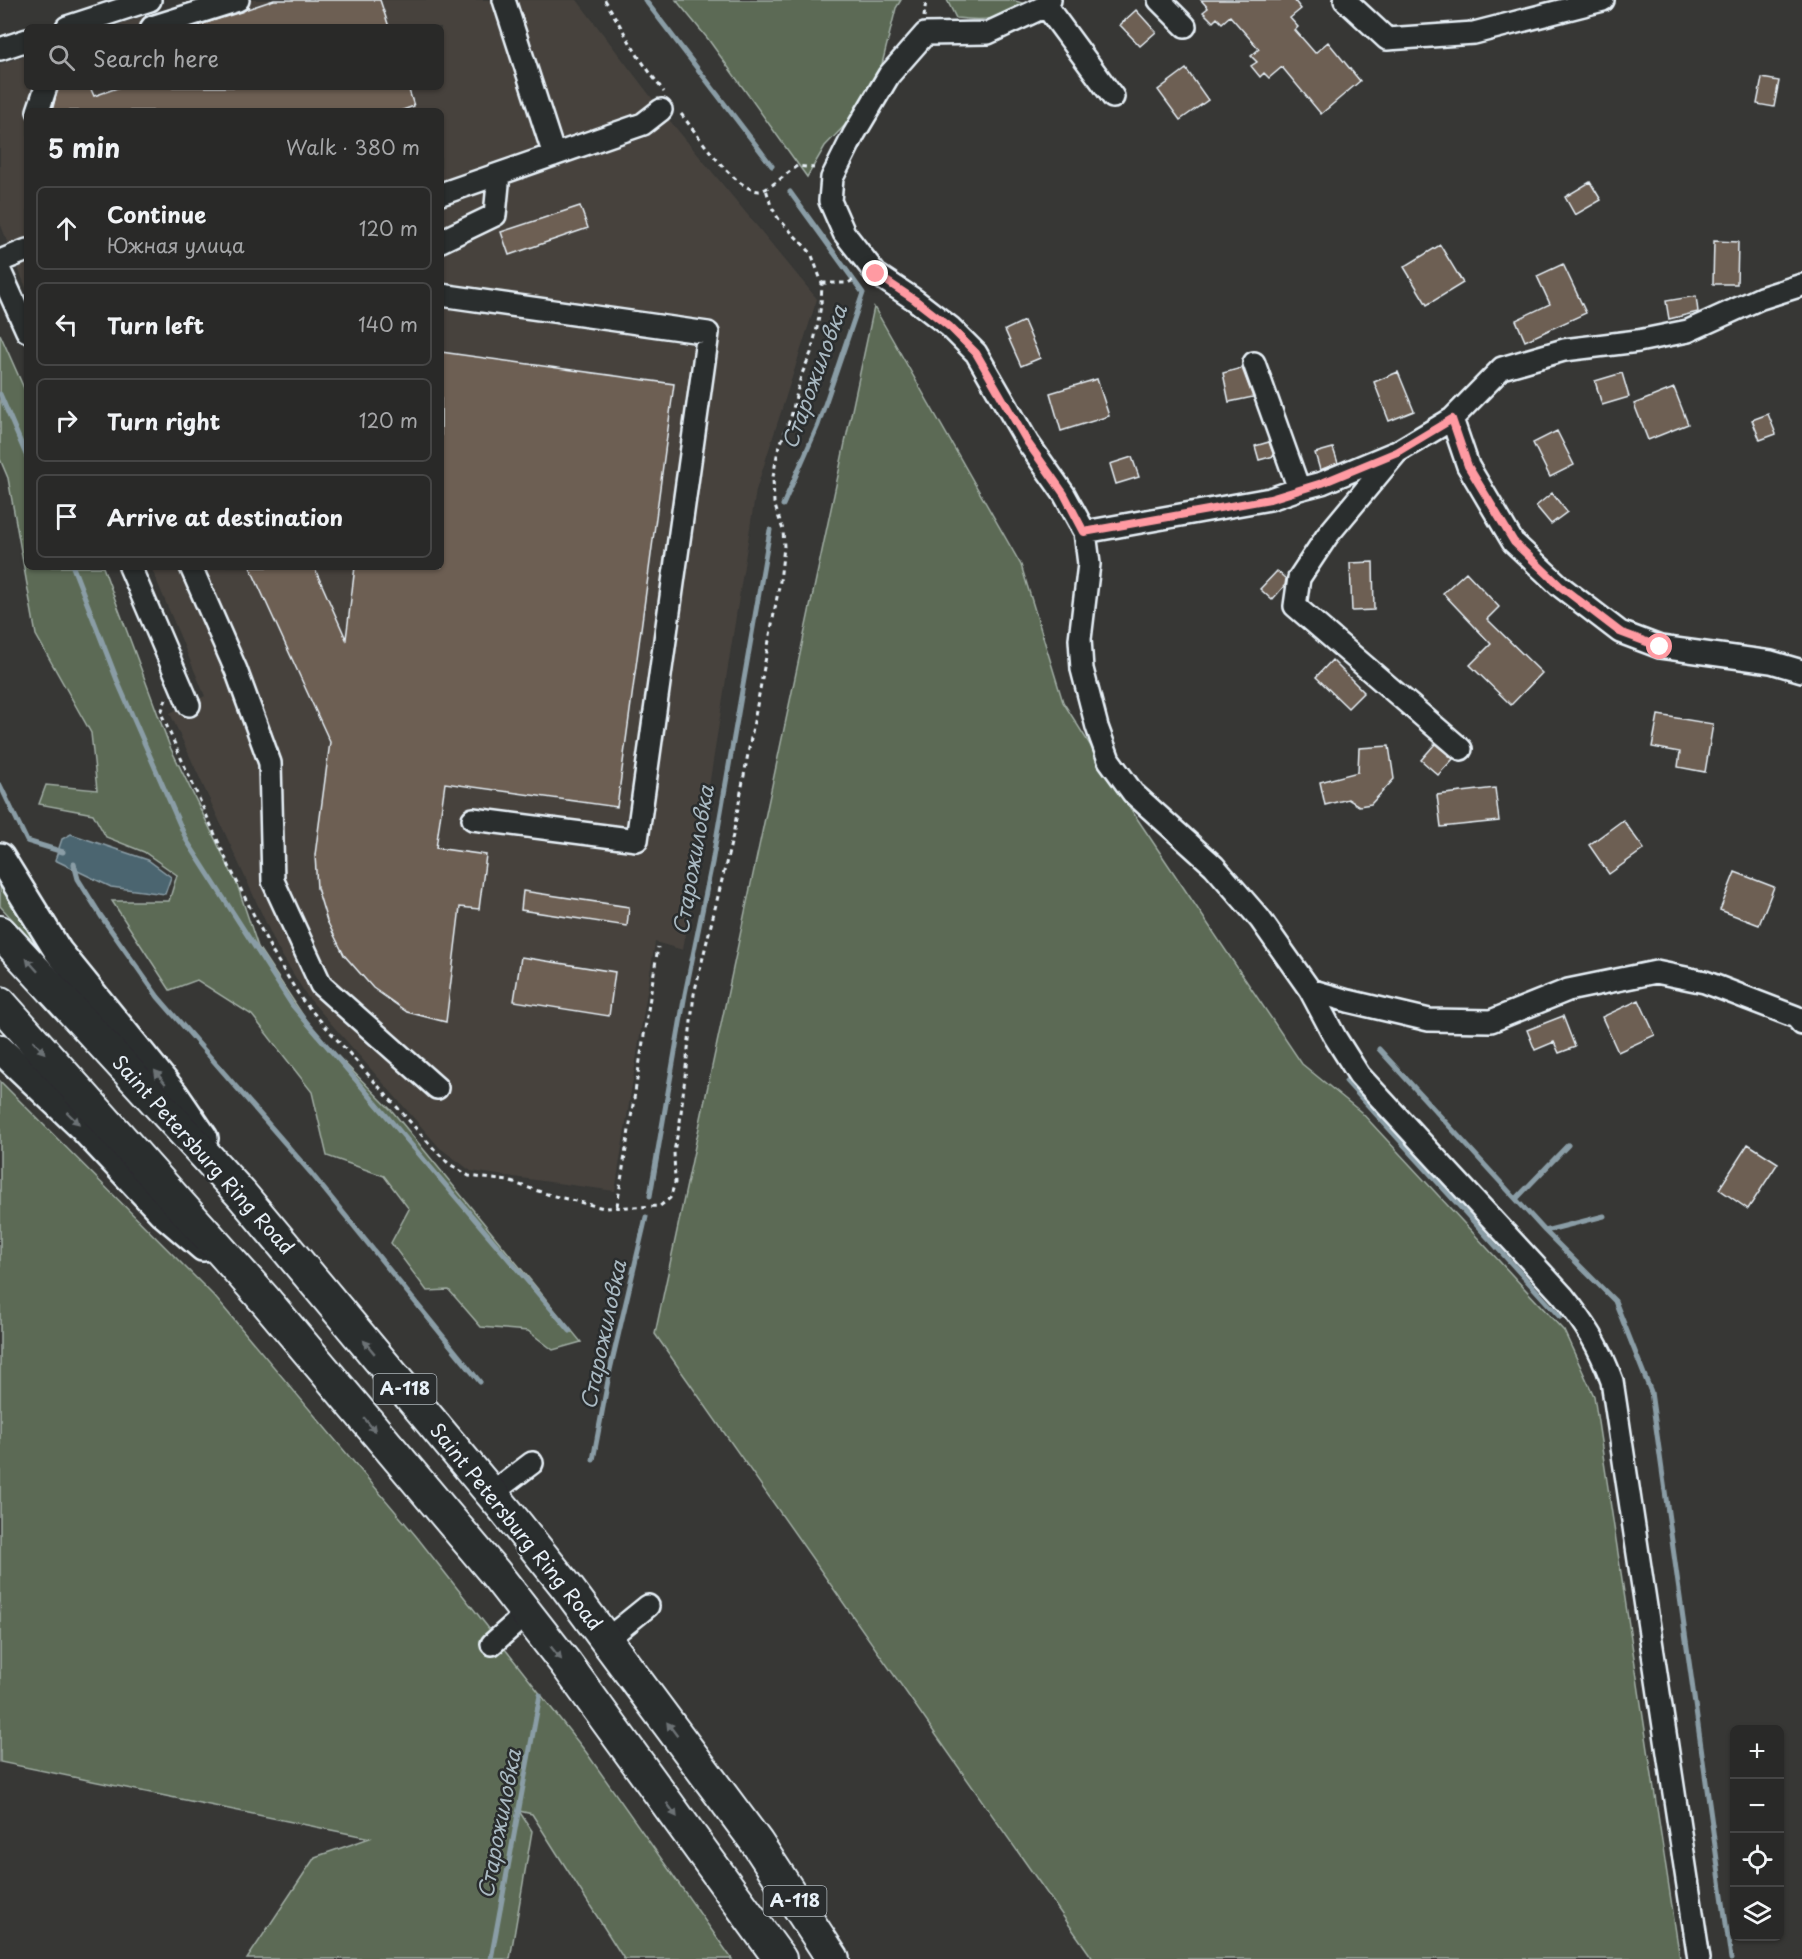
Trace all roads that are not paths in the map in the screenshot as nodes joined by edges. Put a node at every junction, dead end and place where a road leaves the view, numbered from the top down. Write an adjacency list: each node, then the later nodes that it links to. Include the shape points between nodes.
1 (150, 0): 8 (street)
2 (238, 0): 9 (street)
3 (504, 0): 17 (street)
4 (1159, 0): 10 (street)
5 (1345, 0): 6 (street, via 1387,39 1474,33)
6 (1603, 0)
7 (1048, 3): 14 (street); 31 (street, via 988,33 925,34 889,75 854,134 832,178 830,201 844,233 876,274 950,327 976,353)
8 (76, 24)
9 (162, 24)
10 (1185, 26)
11 (24, 41): 12 (street)
12 (0, 49)
13 (45, 90): 16 (street)
14 (1113, 97)
15 (670, 107): 17 (street, via 643,124)
16 (39, 108)
17 (554, 155): 18 (street)
18 (499, 174): 19 (street); 20 (street, via 495,215)
19 (444, 193)
20 (444, 240)
21 (24, 251): 22 (street)
22 (0, 261)
23 (0, 271): 26 (street)
24 (1802, 285): 28 (street, via 1761,298 1688,331 1564,350 1502,368)
25 (444, 295): 37 (street, via 708,333 637,840)
26 (24, 324)
27 (1254, 363): 30 (street)
28 (1452, 419): 29 (street); 34 (street, via 1468,466 1514,542 1560,586 1620,632 1660,647 1772,662)
29 (1397, 452): 30 (street); 36 (street, via 1327,536 1299,578 1295,606)
30 (1299, 489): 31 (street, via 1270,499)
31 (1084, 532): 40 (street, via 1089,564 1080,639 1082,669 1109,760 1133,793 1214,866 1260,919)
32 (131, 570): 35 (street)
33 (191, 570): 44 (street, via 236,670 270,763 273,881 321,985)
34 (1802, 671)
35 (189, 705)
36 (1461, 749)
37 (473, 819)
38 (0, 857): 45 (main road, one-way to 38, via 174,1094 58,951)
39 (0, 932): 45 (highway, Saint Petersburg Ring Road / А-118, one-way to 39)
40 (1310, 990): 42 (street, via 1429,1020 1491,1021 1568,990 1656,972 1705,982 1796,1017); 57 (street, via 1359,1075 1563,1296 1603,1354 1612,1381)
41 (0, 1003): 46 (highway, А-118, one-way to 46)
42 (1802, 1023)
43 (0, 1049): 46 (main road, one-way to 46, via 162,1212)
44 (437, 1088)
45 (241, 1194): 48 (highway, Saint Petersburg Ring Road / А-118, one-way to 45)
46 (265, 1300): 50 (highway, А-118, one-way to 50)
47 (532, 1463): 48 (street)
48 (492, 1494): 51 (highway, Saint Petersburg Ring Road / А-118)
49 (648, 1606): 51 (street)
50 (526, 1614): 52 (street); 54 (highway, А-118, one-way to 54)
51 (606, 1640): 53 (highway, Saint Petersburg Ring Road / А-118, one-way to 51)
52 (492, 1644)
53 (756, 1843): 55 (highway, Saint Petersburg Ring Road / А-118); 56 (street)
54 (780, 1959)
55 (833, 1959)
56 (850, 1959)
57 (1699, 1959)

